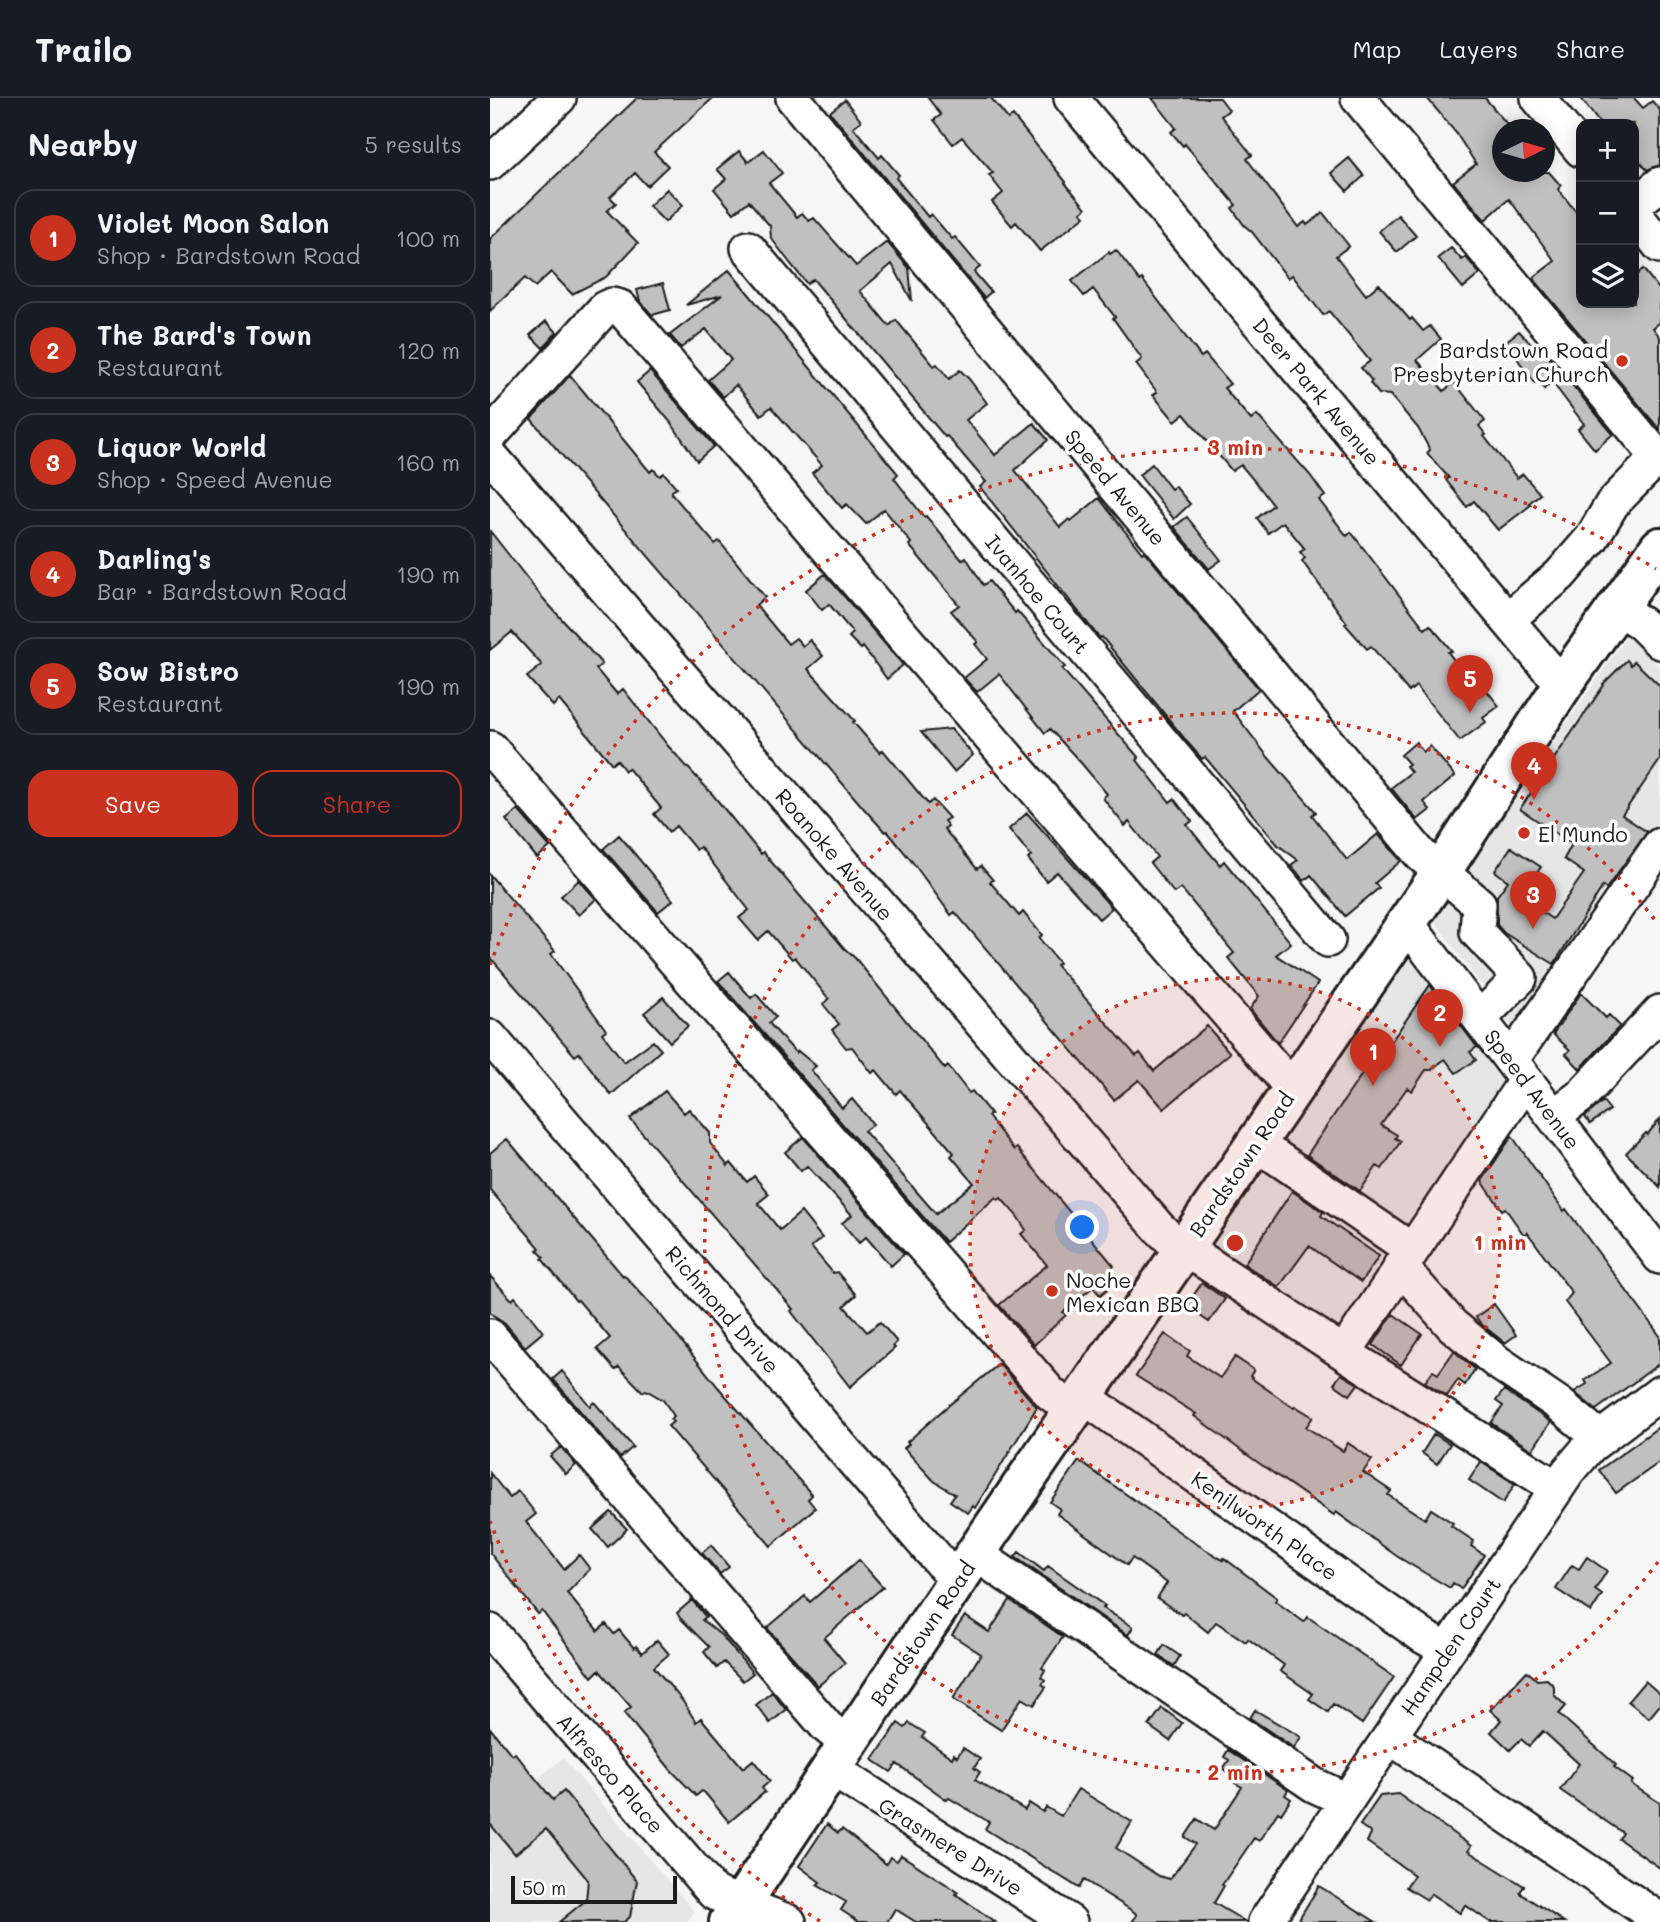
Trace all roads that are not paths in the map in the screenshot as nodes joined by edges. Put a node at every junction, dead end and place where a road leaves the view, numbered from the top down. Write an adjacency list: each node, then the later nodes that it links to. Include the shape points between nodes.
1 (559, 98): 7 (street)
2 (793, 98): 23 (street, Speed Avenue)
3 (1071, 98): 18 (street, Deer Park Avenue)
4 (1358, 98): 15 (street)
5 (1538, 98): 6 (street)
6 (1576, 144)
7 (490, 163)
8 (1660, 184): 9 (street)
9 (1639, 201)
10 (1639, 219): 11 (street)
11 (1660, 246)
12 (748, 248): 25 (street, Ivanhoe Court)
13 (490, 436): 30 (street, via 604,308 620,307)
14 (490, 455): 33 (street, Roanoke Avenue)
15 (1659, 458): 18 (street, via 1612,504 1592,538 1560,575)
16 (1660, 547): 17 (main road, Bardstown Road)
17 (1619, 608): 19 (street); 20 (main road, Bardstown Road)
18 (1508, 619): 20 (street, Deer Park Avenue)
19 (1660, 642)
20 (1564, 683): 23 (main road, Bardstown Road)
21 (490, 748): 39 (street, Kenilworth Place, via 1042,1384 1051,1394)
22 (1660, 845): 29 (street)
23 (1440, 874): 24 (main road, Bardstown Road); 27 (street, Speed Avenue, via 1479,904 1477,932 1520,978)
24 (1406, 922): 27 (street, Speed Avenue); 30 (main road, Bardstown Road)
25 (1328, 940)
26 (1660, 1012): 31 (street, via 1581,1096)
27 (1480, 1018): 29 (street, Speed Avenue)
28 (490, 1037): 42 (street, Richmond Drive, via 940,1562)
29 (1519, 1070): 31 (street, Speed Avenue); 35 (street)
30 (1292, 1088): 32 (main road, Bardstown Road)
31 (1553, 1116): 34 (street, Speed Avenue)
32 (1254, 1145): 33 (main road, Bardstown Road); 35 (street)
33 (1183, 1251): 37 (street, Roanoke Avenue); 39 (main road, Bardstown Road)
34 (1660, 1255)
35 (1406, 1258): 37 (street); 40 (street, via 1452,1325)
36 (490, 1336): 46 (street, Grasmere Drive, via 827,1727)
37 (1344, 1353): 41 (street, Roanoke Avenue)
38 (1660, 1393): 40 (street, Hampden Court)
39 (1079, 1404): 42 (main road, Bardstown Road); 44 (street, Kenilworth Place)
40 (1600, 1438): 41 (street, Hampden Court)
41 (1557, 1488): 44 (street, Hampden Court)
42 (967, 1567): 46 (main road, Bardstown Road); 47 (street, Richmond Drive)
43 (490, 1631): 48 (street, Alfresco Place)
44 (1447, 1650): 45 (street, Hampden Court)
45 (1390, 1737): 47 (street, Hampden Court); 49 (street)
46 (840, 1756): 48 (main road, Bardstown Road); 51 (street, Grasmere Drive)
47 (1346, 1800): 52 (street, Hampden Court)
48 (734, 1913): 50 (street, Alfresco Place)
49 (1660, 1920)
50 (789, 1922)
51 (1070, 1922)
52 (1265, 1922)

